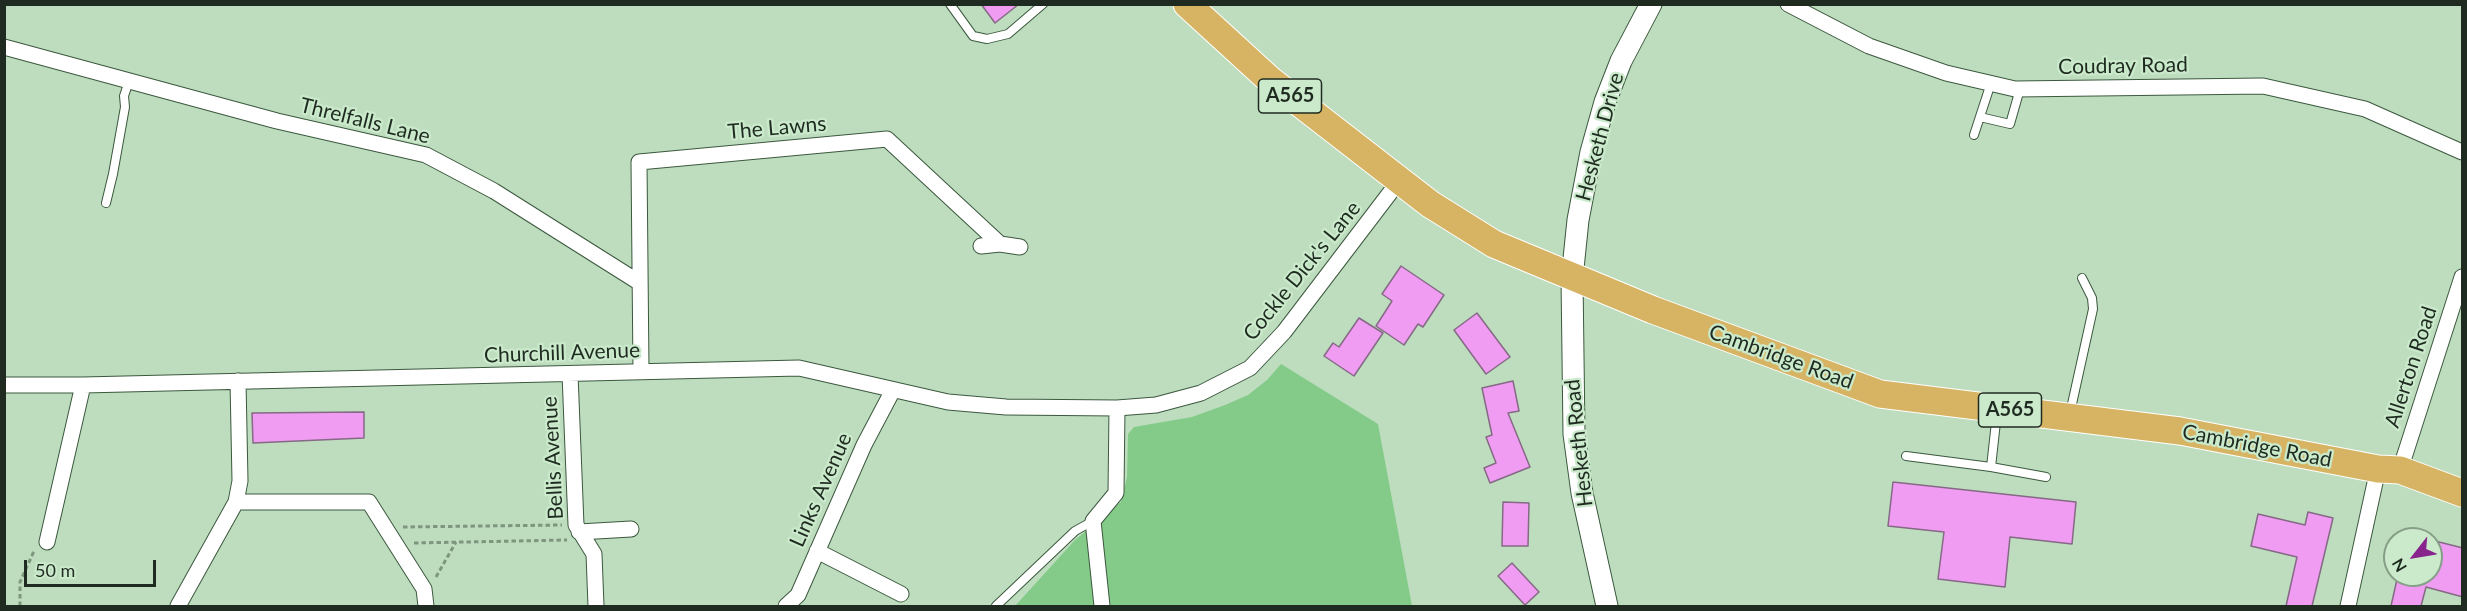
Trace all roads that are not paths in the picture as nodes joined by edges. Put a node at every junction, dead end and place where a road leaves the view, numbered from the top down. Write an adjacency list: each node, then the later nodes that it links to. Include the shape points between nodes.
1 (950, 4): 2 (lane, via 973,36 987,39 1008,34)
2 (1043, 4)
3 (1187, 4): 13 (highway, Cambridge Road / A565, via 1270,80)
4 (1651, 4): 19 (street, Hesketh Drive, via 1605,102 1578,220)
5 (1788, 4): 8 (street, Coudray Road, via 1869,46 1946,73)
6 (4, 47): 7 (street, Threlfalls Lane)
7 (130, 81): 14 (lane); 21 (street, Threlfalls Lane, via 277,121 426,155 494,191)
8 (1991, 83): 9 (street, Coudray Road); 10 (lane)
9 (2020, 89): 10 (lane, via 2010,123); 12 (street, Coudray Road, via 2263,86 2365,109)
10 (1980, 117): 11 (lane)
11 (1974, 135)
12 (2463, 152)
13 (1399, 181): 19 (highway, Cambridge Road / A565, via 1494,244); 28 (street, Cockle Dick's Lane, via 1284,332 1250,368 1202,393 1156,405)
14 (106, 202)
15 (1000, 244): 16 (street); 17 (street); 21 (street, The Lawns, via 887,139 639,162)
16 (981, 246)
17 (1020, 247)
18 (2463, 277): 33 (street, Allerton Road)
19 (1572, 278): 29 (highway, Cambridge Road / A565, via 1880,394); 49 (street, Hesketh Road, via 1574,434 1582,494)
20 (2082, 278): 30 (lane, via 2092,298 2092,309)
21 (640, 284): 22 (street)
22 (641, 372): 23 (street, Churchill Avenue); 27 (street, Churchill Avenue, via 800,368)
23 (570, 374): 24 (street, Churchill Avenue); 39 (street, Bellis Avenue)
24 (238, 381): 26 (street, Churchill Avenue); 36 (street, via 240,481)
25 (4, 385): 26 (street, Churchill Avenue)
26 (83, 385): 40 (street)
27 (893, 390): 28 (street, Churchill Avenue, via 983,405); 41 (street, Links Avenue)
28 (1117, 408): 37 (street, via 1116,493)
29 (1997, 408): 30 (highway, Cambridge Road / A565); 32 (lane)
30 (2069, 417): 33 (highway, Cambridge Road / A565, via 2180,431)
31 (1906, 456): 32 (lane)
32 (1991, 467): 34 (lane)
33 (2389, 469): 35 (highway, Cambridge Road / A565); 50 (street, Allerton Road)
34 (2046, 477)
35 (2463, 493)
36 (236, 502): 43 (street); 44 (street, via 369,502 424,588)
37 (1093, 521): 47 (lane, via 1075,531); 48 (street)
38 (631, 529): 39 (street)
39 (579, 532): 45 (street, Bellis Avenue, via 594,554)
40 (47, 542)
41 (817, 551): 42 (street); 46 (street, Links Avenue, via 798,595)
42 (901, 594)
43 (178, 606)
44 (426, 606)
45 (596, 606)
46 (786, 606)
47 (996, 606)
48 (1102, 606)
49 (1608, 606)
50 (2348, 606)

